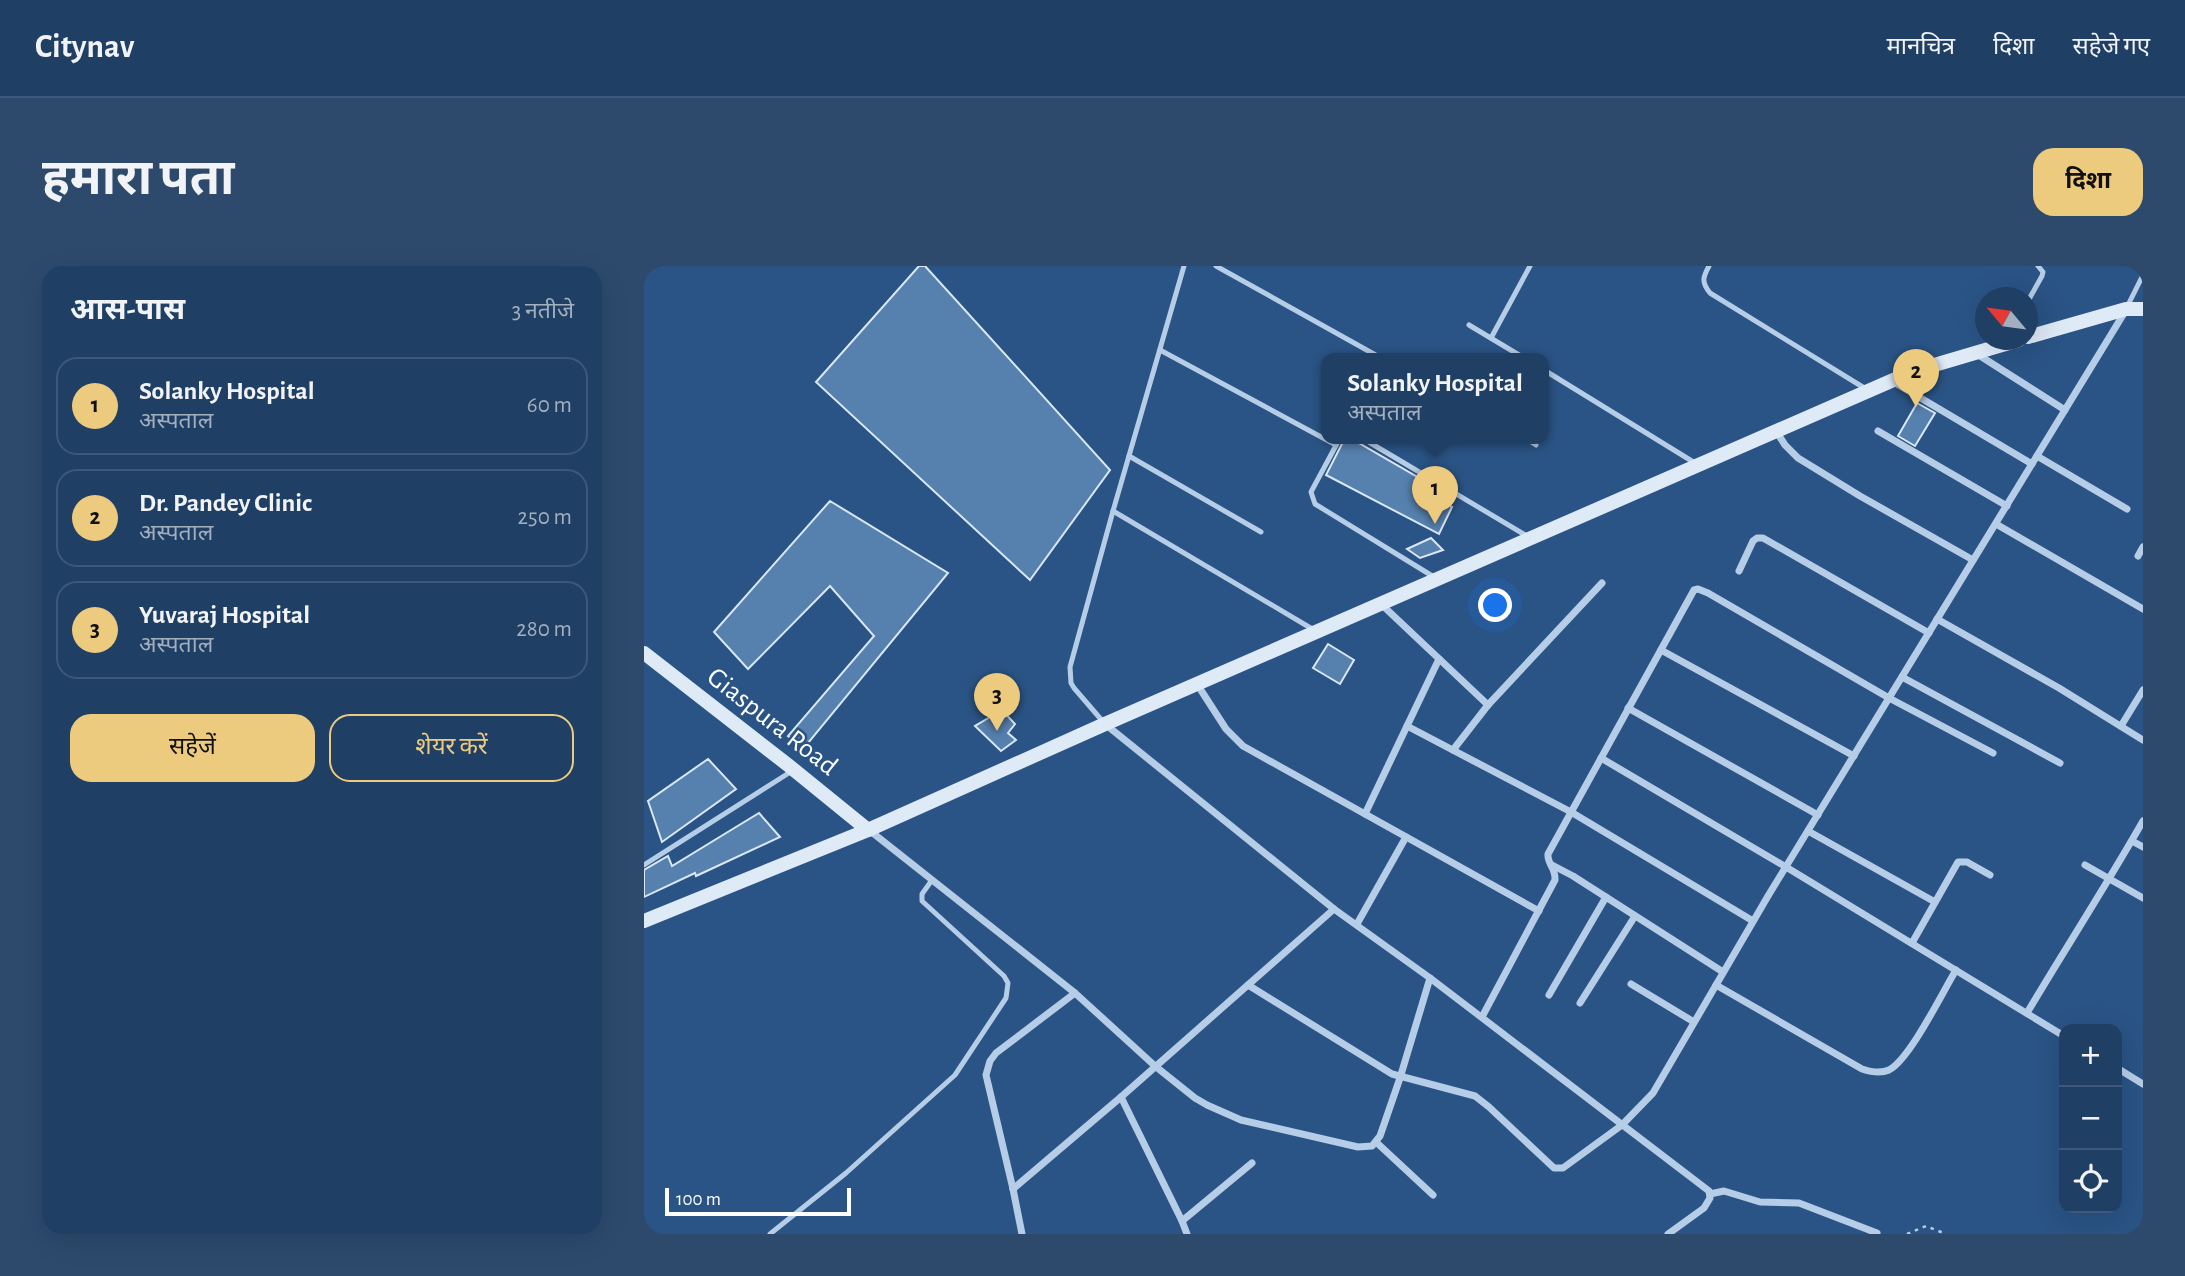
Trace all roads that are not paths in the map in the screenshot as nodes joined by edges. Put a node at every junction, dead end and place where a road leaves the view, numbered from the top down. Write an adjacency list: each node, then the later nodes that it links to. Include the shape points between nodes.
1 (1184, 266): 13 (lane)
2 (1216, 266): 15 (lane)
3 (1530, 266): 12 (lane)
4 (1709, 266): 20 (lane, via 1703,278 1710,293)
5 (2039, 266): 7 (lane, via 2043,272)
6 (2143, 275): 8 (lane)
7 (2036, 287)
8 (2126, 309): 9 (street); 11 (street); 21 (street)
9 (2143, 309)
10 (1469, 325): 12 (lane)
11 (2038, 334)
12 (1491, 338): 16 (lane)
13 (1160, 350): 24 (lane); 27 (lane)
14 (1984, 350): 17 (street)
15 (1372, 353)
16 (1516, 353)
17 (1974, 353): 19 (street); 21 (street)
18 (1549, 373): 30 (lane)
19 (1892, 380): 20 (street); 29 (street)
20 (1869, 390): 22 (street)
21 (2065, 410): 28 (street)
22 (1776, 431): 30 (street); 39 (street, via 1798,458)
23 (1878, 431): 31 (street)
24 (1321, 437)
25 (1372, 444): 36 (lane)
26 (1336, 445): 41 (lane, via 1311,492 1315,505)
27 (1129, 456): 33 (lane); 35 (lane)
28 (2037, 456): 29 (street); 32 (street)
29 (2032, 464): 31 (street)
30 (1698, 465): 36 (street)
31 (2007, 506): 34 (street)
32 (2127, 509)
33 (1113, 510): 46 (lane); 57 (lane, via 1070,667 1074,688)
34 (1996, 524): 39 (street); 44 (street)
35 (1261, 532)
36 (1530, 538): 41 (street)
37 (2143, 547): 38 (street)
38 (2138, 556)
39 (1973, 561): 45 (street)
40 (1740, 571): 47 (street, via 1753,541 1763,538)
41 (1436, 578): 43 (street)
42 (1602, 583): 55 (street)
43 (1380, 603): 46 (street); 50 (street)
44 (2143, 609)
45 (1937, 619): 47 (street); 59 (street)
46 (1316, 631): 52 (street)
47 (1929, 633): 51 (street)
48 (1661, 650): 54 (street, via 1692,593 1698,590); 56 (street); 63 (street)
49 (644, 653): 66 (street, Giaspura Road)
50 (1439, 659): 55 (street); 58 (street)
51 (1902, 677): 54 (street); 65 (street)
52 (1196, 684): 57 (street); 68 (street, via 1243,746)
53 (2143, 690): 59 (street)
54 (1889, 698): 62 (street); 63 (street)
55 (1488, 705): 61 (street)
56 (1628, 708): 64 (street); 69 (street)
57 (1105, 723): 71 (street); 86 (street)
58 (1407, 726): 61 (street); 68 (street)
59 (2121, 726): 60 (street)
60 (2143, 740)
61 (1453, 750): 67 (street)
62 (1993, 753)
63 (1854, 756): 69 (street)
64 (1601, 758): 67 (street); 79 (street)
65 (2060, 762)
66 (794, 770): 71 (street, Giaspura Road); 76 (lane)
67 (1571, 812): 77 (street, via 1548,854); 90 (street)
68 (1365, 814): 73 (street)
69 (1818, 815): 72 (street)
70 (2143, 821): 74 (street)
71 (868, 830): 81 (street); 89 (street)
72 (1808, 831): 79 (street); 85 (street)
73 (1406, 837): 87 (street); 91 (street)
74 (2132, 841): 75 (street); 82 (street)
75 (2143, 847)
76 (644, 865)
77 (1552, 865): 83 (street); 87 (street, via 1555,880)
78 (2085, 865): 82 (street)
79 (1786, 867): 90 (street); 92 (street)
80 (1990, 875): 85 (street, via 1961,860)
81 (932, 880): 99 (street); 119 (lane, via 922,901 1004,976 1006,998 955,1075)
82 (2110, 880): 84 (street); 102 (street)
83 (1606, 897): 88 (street); 100 (street)
84 (2143, 898)
85 (1935, 902): 92 (street)
86 (1334, 909): 91 (street); 97 (street)
87 (1539, 911): 103 (street)
88 (1635, 916): 94 (street); 101 (street)
89 (644, 921)
90 (1753, 921): 94 (street)
91 (1357, 924): 95 (street)
92 (1912, 943): 93 (street)
93 (1956, 970): 98 (street, via 1907,1052 1881,1073 1862,1069); 102 (street)
94 (1723, 972): 98 (street)
95 (1430, 978): 103 (street); 108 (street)
96 (1631, 984): 104 (street)
97 (1248, 985): 106 (street); 108 (street)
98 (1716, 985): 104 (street)
99 (1075, 993): 106 (street); 114 (street, via 996,1053 987,1068)
100 (1549, 995)
101 (1580, 1003)
102 (2027, 1013): 105 (street)
103 (1482, 1017): 111 (street)
104 (1694, 1022): 111 (street, via 1647,1100)
105 (2059, 1033)
106 (1155, 1066): 110 (street); 112 (street, via 1207,1105 1241,1120 1358,1147)
107 (2122, 1071): 109 (street)
108 (1400, 1078): 111 (street, via 1475,1096 1558,1169); 112 (street)
109 (2143, 1084)
110 (1121, 1097): 114 (street); 117 (street)
111 (1622, 1125): 115 (street)
112 (1376, 1142): 116 (street)
113 (1252, 1163): 117 (street)
114 (1013, 1189): 120 (street)
115 (1710, 1194): 118 (street, via 1724,1191 1760,1202 1798,1203); 122 (street, via 1704,1208)
116 (1433, 1195)
117 (1182, 1221): 121 (street)
118 (1877, 1233)
119 (771, 1234)
120 (1022, 1234)
121 (1187, 1234)
122 (1668, 1234)

